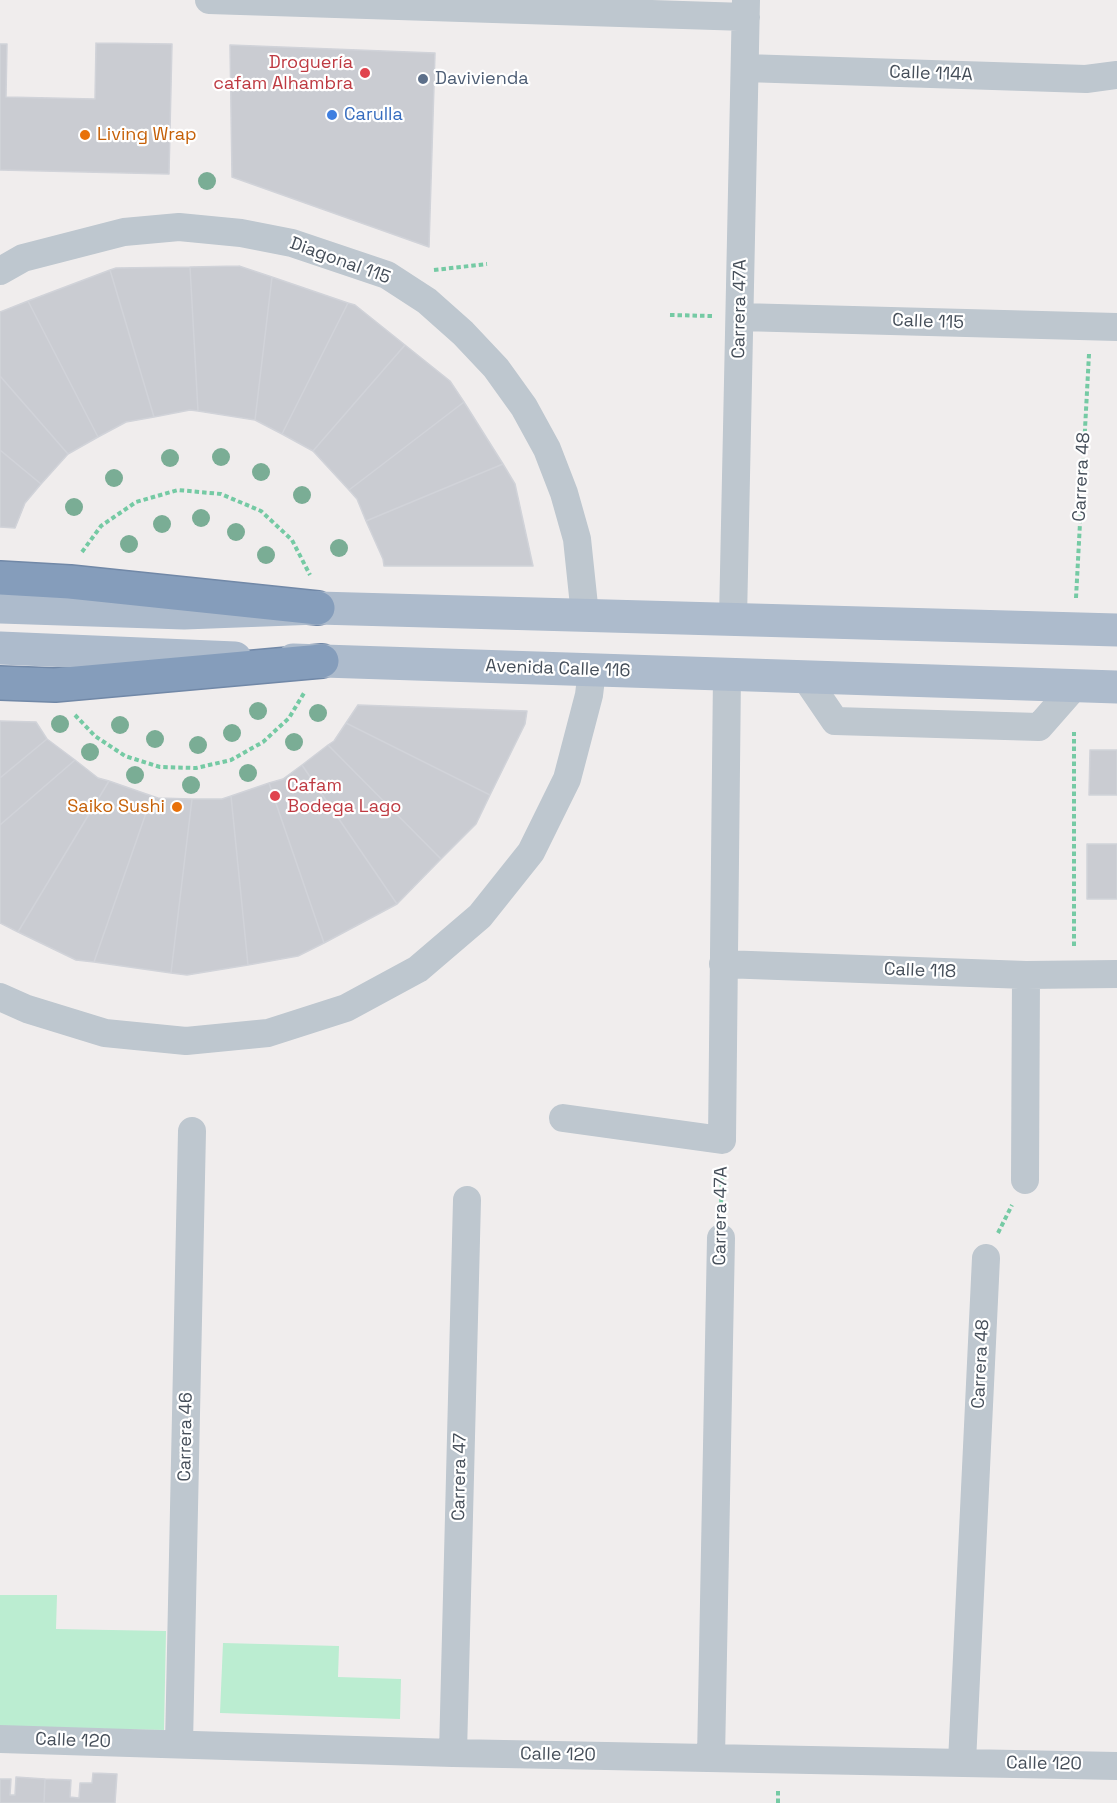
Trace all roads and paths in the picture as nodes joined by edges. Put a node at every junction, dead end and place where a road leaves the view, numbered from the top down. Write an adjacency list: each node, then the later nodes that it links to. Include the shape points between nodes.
1 (209, 0): 2 (street)
2 (746, 8): 3 (street, Carrera 47A)
3 (745, 68): 4 (street, Calle 114A, via 1086,79); 7 (street, Carrera 47A)
4 (1117, 75)
5 (0, 271): 13 (street, Diagonal 115, via 23,258 124,231 179,227 292,243 387,275 463,333 496,368 524,407 547,449 564,493 577,539)
6 (670, 315): 7 (path)
7 (740, 317): 8 (street, Calle 115); 14 (street, Carrera 47A)
8 (1104, 327): 15 (path, Carrera 48)
9 (79, 556): 11 (path, via 101,526 136,502 178,490 221,494 261,511 292,540)
10 (0, 578): 11 (highway)
11 (315, 593): 12 (main road, via 184,613); 13 (main road)
12 (0, 607)
13 (585, 615): 14 (main road)
14 (733, 619): 15 (main road)
15 (1075, 628): 16 (main road)
16 (1117, 630)
17 (0, 648): 19 (main road, Avenida Calle 116)
18 (592, 670): 19 (main road, Avenida Calle 116); 20 (main road, Avenida Calle 116); 29 (street, via 567,779 531,852 480,916 418,969 346,1008 268,1033 186,1041 105,1033)
19 (315, 674): 21 (highway, via 55,685); 24 (path, via 289,717 263,742 231,760 196,768 160,767 125,756 95,736)
20 (727, 674): 22 (main road, Avenida Calle 116); 25 (street, Carrera 47A)
21 (0, 683)
22 (1075, 686): 23 (main road, Avenida Calle 116); 26 (path)
23 (1117, 687)
24 (71, 710)
25 (723, 964): 28 (street, Calle 118); 32 (street, Carrera 47A)
26 (1074, 974): 27 (street, Calle 118); 28 (street, Calle 118)
27 (1117, 974)
28 (1026, 975): 33 (street)
29 (0, 997)
30 (563, 1118): 32 (street)
31 (192, 1131): 38 (street, Carrera 46)
32 (723, 1140): 35 (path, Carrera 47A)
33 (1025, 1180): 36 (path)
34 (467, 1200): 39 (street, Carrera 47)
35 (721, 1238): 40 (street, Carrera 47A)
36 (986, 1258): 41 (street, Carrera 48)
37 (0, 1739): 38 (street, Calle 120)
38 (179, 1744): 39 (street, Calle 120)
39 (453, 1753): 40 (street, Calle 120)
40 (711, 1758): 41 (street, Calle 120)
41 (962, 1762): 42 (street, Calle 120)
42 (1117, 1766)

